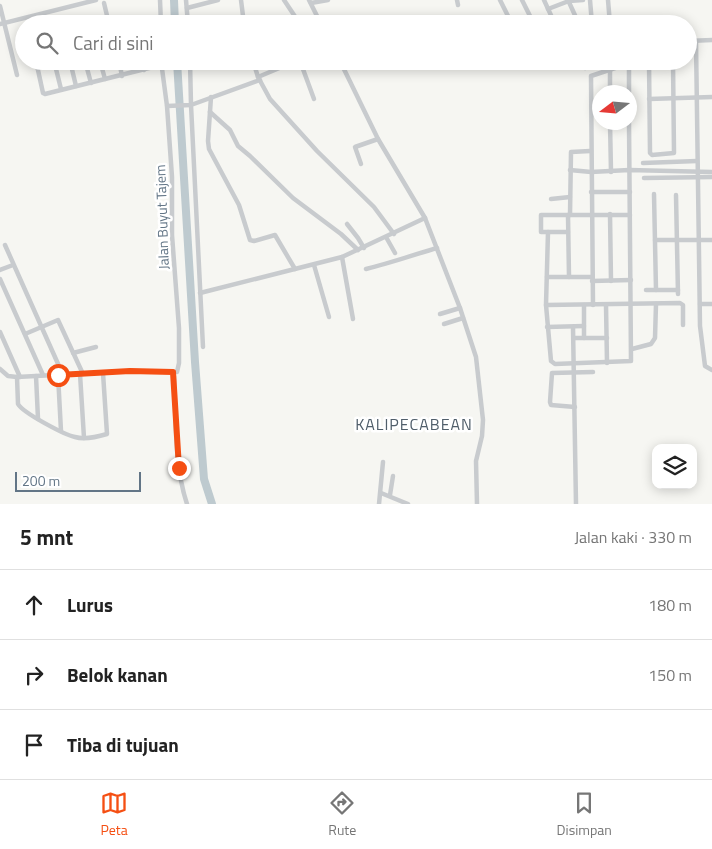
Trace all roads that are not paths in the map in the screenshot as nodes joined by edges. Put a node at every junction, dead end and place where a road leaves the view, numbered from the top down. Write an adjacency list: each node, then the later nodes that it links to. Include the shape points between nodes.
1 (96, 0): 22 (street)
2 (160, 0): 24 (street)
3 (186, 0): 20 (street)
4 (195, 0): 19 (street)
5 (216, 0): 19 (street)
6 (241, 0): 26 (street)
7 (284, 0): 27 (street)
8 (328, 0): 16 (street)
9 (500, 0): 29 (street)
10 (522, 0): 30 (street)
11 (544, 0): 21 (street)
12 (583, 0): 15 (street)
13 (590, 0): 33 (street)
14 (608, 0): 34 (street)
15 (568, 1): 21 (street); 32 (street)
16 (310, 2): 28 (street)
17 (104, 3): 23 (street)
18 (0, 6): 36 (street)
19 (196, 6): 20 (street)
20 (186, 8): 25 (street)
21 (548, 9): 31 (street)
22 (33, 15)
23 (107, 15)
24 (161, 15)
25 (187, 15)
26 (243, 15)
27 (294, 15)
28 (316, 15)
29 (508, 15)
30 (530, 15)
31 (551, 15)
32 (575, 15)
33 (591, 15)
34 (609, 15)
35 (15, 20): 36 (street)
36 (2, 23): 39 (street)
37 (712, 39): 38 (street)
38 (697, 41)
39 (15, 68)
40 (16, 70): 60 (street)
41 (38, 70): 68 (street, via 44,93)
42 (56, 70): 68 (street)
43 (72, 70): 67 (street)
44 (87, 70): 64 (street)
45 (102, 70): 63 (street)
46 (121, 70): 61 (street)
47 (144, 70): 61 (street)
48 (162, 70): 76 (street, Jalan Buyut Tajem)
49 (190, 70): 75 (street)
50 (256, 70): 62 (street)
51 (276, 70): 62 (street)
52 (303, 70): 72 (street)
53 (344, 70): 80 (street)
54 (596, 70): 81 (street, via 590,78)
55 (610, 70): 65 (street)
56 (628, 70): 66 (street)
57 (648, 70): 73 (street)
58 (673, 70): 74 (street)
59 (696, 70): 70 (street)
60 (17, 75)
61 (122, 76): 63 (street)
62 (259, 78): 69 (street); 107 (street, via 270,99 374,207)
63 (105, 79): 64 (street)
64 (91, 83): 67 (street)
65 (610, 85)
66 (629, 85)
67 (76, 86): 68 (street)
68 (61, 90)
69 (211, 97): 75 (street); 77 (street)
70 (696, 97): 71 (street); 74 (street); 82 (street)
71 (712, 97)
72 (314, 99)
73 (649, 99): 74 (street); 74 (street, via 652,155 673,154)
74 (673, 99)
75 (190, 105): 76 (street); 132 (street)
76 (168, 106): 167 (street, Jalan Buyut Tajem, via 179,328 179,363)
77 (210, 112): 116 (street, via 230,130 238,146 293,198); 121 (street, via 209,149 239,205 250,240 254,242 275,235)
78 (610, 130): 88 (street)
79 (629, 130): 86 (street)
80 (378, 139): 84 (street, via 355,147); 103 (street)
81 (590, 151): 85 (street, via 571,152); 87 (street)
82 (697, 160): 83 (street); 90 (street)
83 (643, 163)
84 (361, 164)
85 (570, 170): 87 (street); 97 (street)
86 (629, 170): 88 (street); 90 (street); 94 (street)
87 (591, 172): 88 (street); 93 (street)
88 (610, 172)
89 (712, 172): 90 (street)
90 (697, 175): 91 (street); 92 (street); 111 (street)
91 (712, 177)
92 (644, 178)
93 (591, 192): 94 (street); 100 (street)
94 (630, 192): 102 (street)
95 (654, 194): 109 (street)
96 (676, 195): 110 (street)
97 (570, 197): 98 (street); 99 (street)
98 (550, 199)
99 (569, 214): 100 (street); 105 (street, via 541,215 541,231); 106 (street)
100 (591, 214): 101 (street); 127 (street)
101 (610, 214): 102 (street); 128 (street)
102 (630, 215): 129 (street)
103 (425, 218): 107 (street); 115 (street)
104 (348, 224): 114 (street)
105 (548, 232): 106 (street); 124 (street)
106 (568, 232): 125 (street)
107 (394, 234): 108 (street)
108 (386, 237): 114 (street); 117 (street)
109 (656, 240): 110 (street); 131 (street)
110 (677, 240): 111 (street); 131 (street, via 678,292)
111 (699, 240): 112 (street); 135 (street)
112 (712, 240)
113 (5, 245): 119 (street)
114 (364, 248): 116 (street)
115 (438, 248): 122 (street, via 390,264); 141 (street)
116 (358, 250): 118 (street)
117 (396, 253)
118 (342, 257): 120 (street); 145 (street)
119 (13, 264): 123 (street); 148 (street)
120 (314, 265): 121 (street); 143 (street)
121 (294, 268): 132 (street)
122 (366, 268)
123 (0, 270)
124 (547, 277): 125 (street); 137 (street)
125 (569, 277): 127 (street)
126 (0, 279): 153 (street)
127 (592, 279): 128 (street); 139 (street)
128 (611, 280): 129 (street)
129 (631, 280): 133 (street)
130 (646, 290): 131 (street)
131 (656, 290)
132 (200, 293): 158 (street)
133 (631, 304): 134 (street); 140 (street); 159 (street)
134 (656, 304): 147 (street, via 681,303); 159 (street, via 653,342)
135 (700, 304): 136 (street); 164 (street, via 705,366)
136 (712, 304)
137 (546, 305): 138 (street); 151 (street)
138 (584, 305): 139 (street); 150 (street)
139 (593, 305): 140 (street)
140 (606, 305): 156 (street)
141 (460, 308): 142 (street); 144 (street)
142 (440, 314)
143 (329, 318)
144 (463, 318): 146 (street); 184 (street, via 478,369 483,420 476,461)
145 (353, 319)
146 (444, 324)
147 (683, 325)
148 (42, 326): 153 (street); 160 (street, via 58,320); 169 (street)
149 (573, 326): 150 (street); 151 (street); 154 (street)
150 (584, 326): 155 (street)
151 (547, 327): 162 (street, via 551,360)
152 (0, 332): 172 (street)
153 (25, 334): 171 (street)
154 (574, 338): 155 (street); 162 (street)
155 (584, 338): 156 (street)
156 (607, 338): 161 (street)
157 (96, 347): 160 (street)
158 (203, 347)
159 (632, 349): 161 (street, via 631,361)
160 (73, 353): 168 (street)
161 (607, 363): 162 (street)
162 (574, 368): 165 (street); 173 (street); 173 (street, via 552,373 550,402 552,405)
163 (0, 369): 172 (street, via 8,376)
164 (712, 370)
165 (593, 372)
166 (103, 373): 167 (street); 168 (street); 176 (street, via 106,434)
167 (175, 373): 181 (street, Jalan Buyut Tajem, via 179,468)
168 (81, 374): 169 (street); 176 (street)
169 (61, 375): 171 (street); 175 (street)
170 (36, 376): 171 (street); 172 (street); 174 (street)
171 (43, 376)
172 (18, 377): 174 (street, via 19,406)
173 (575, 407): 185 (street)
174 (38, 420): 175 (street)
175 (61, 431): 176 (street)
176 (84, 438)
177 (383, 462): 179 (street)
178 (393, 476): 180 (street)
179 (381, 493): 180 (street); 182 (street)
180 (390, 495): 183 (street)
181 (187, 504)
182 (379, 504)
183 (408, 504)
184 (478, 504)
185 (576, 504)

